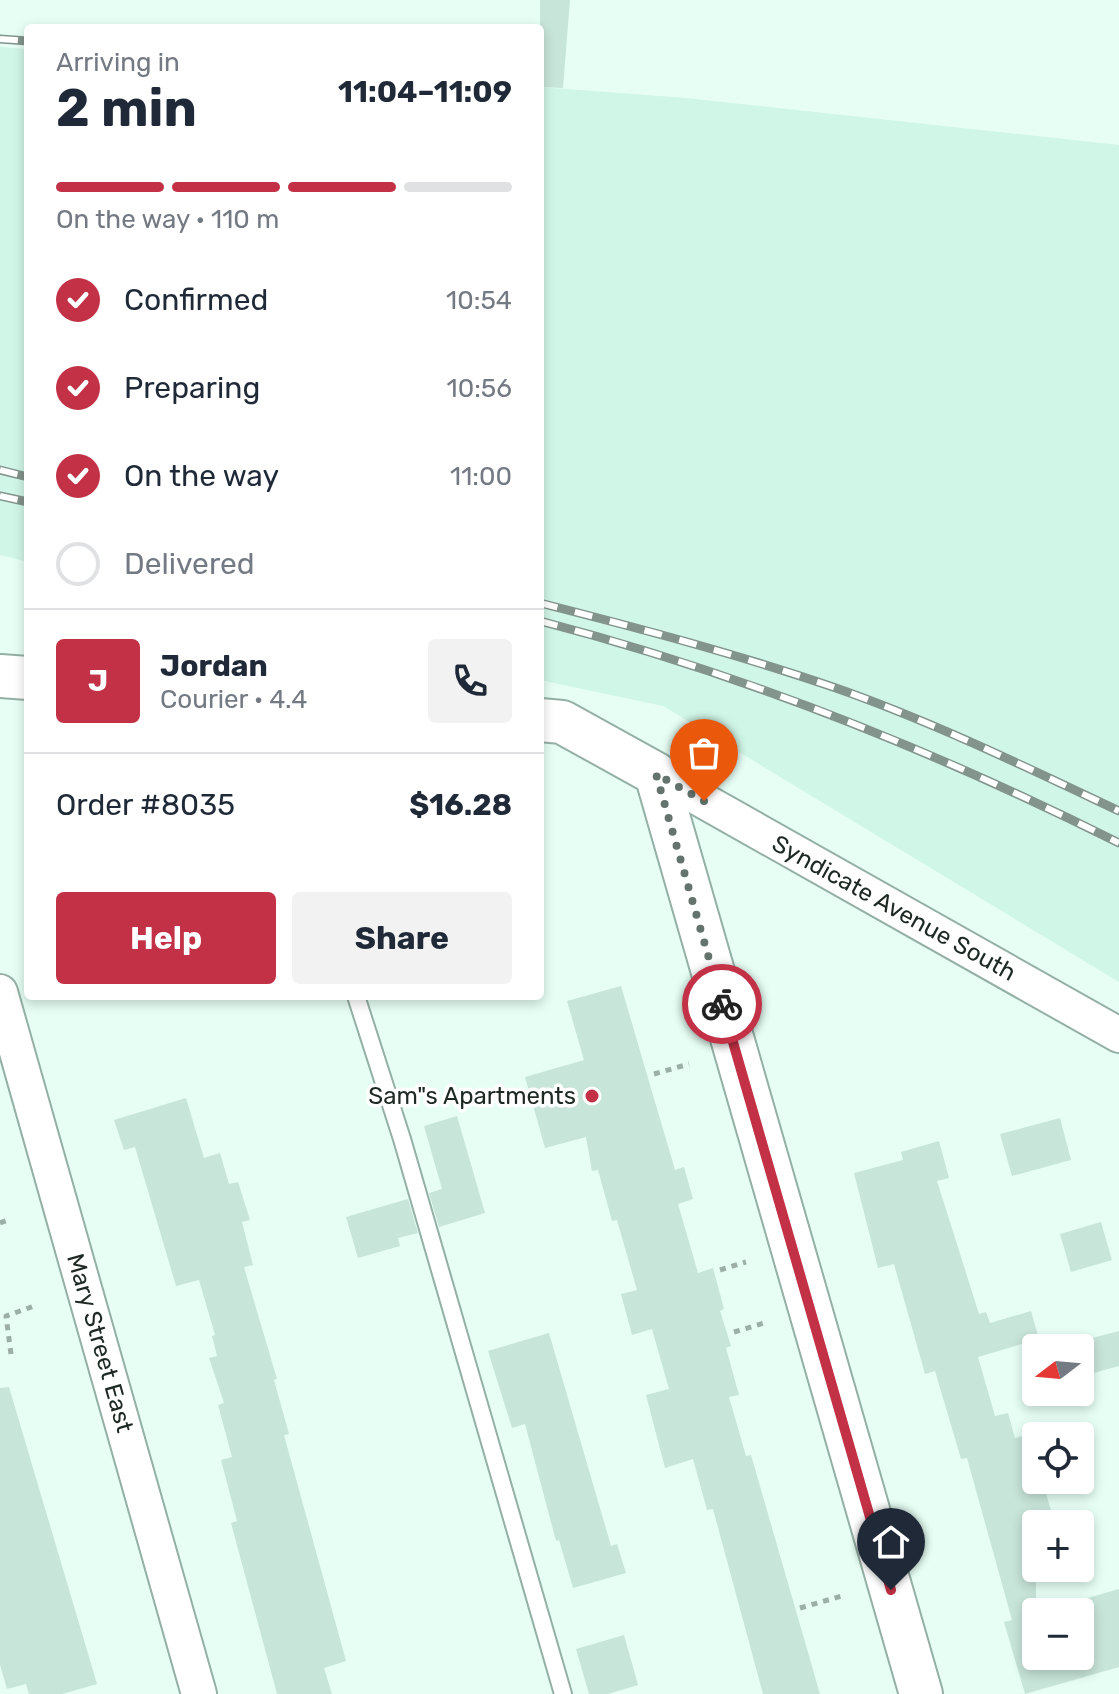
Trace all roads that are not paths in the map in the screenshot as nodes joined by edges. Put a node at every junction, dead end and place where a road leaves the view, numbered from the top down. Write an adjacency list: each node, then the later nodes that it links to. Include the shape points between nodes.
1 (0, 676): 2 (street)
2 (24, 678)
3 (544, 720): 4 (street, Syndicate Avenue South, via 562,722)
4 (656, 774): 7 (street, Syndicate Avenue South); 10 (street)
5 (0, 992): 8 (street, Mary Street East)
6 (357, 1000): 9 (lane)
7 (1119, 1035)
8 (199, 1694)
9 (563, 1694)
10 (921, 1694)

